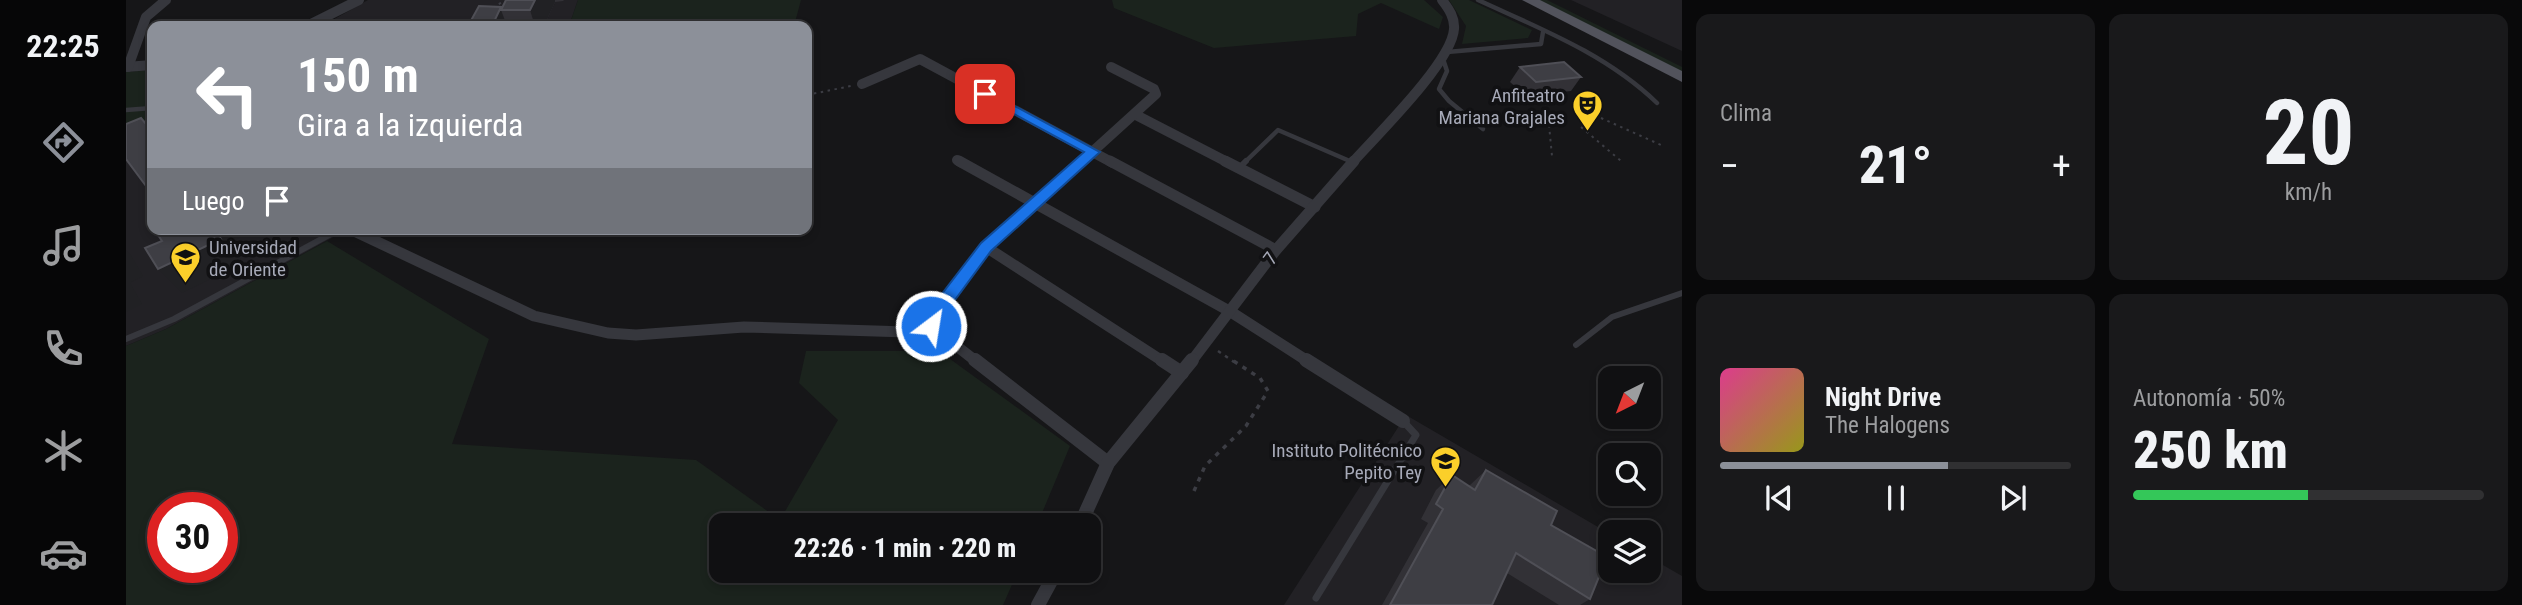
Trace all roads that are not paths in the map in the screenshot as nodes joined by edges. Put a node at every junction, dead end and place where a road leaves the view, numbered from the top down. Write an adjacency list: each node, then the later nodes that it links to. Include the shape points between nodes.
1 (166, 0): 12 (street, via 146,17)
2 (359, 0): 7 (street)
3 (1442, 0): 9 (street, 7, via 1454,14 1455,31)
4 (1478, 0): 8 (lane)
5 (1529, 0): 14 (main road)
6 (1554, 0): 10 (main road)
7 (317, 21)
8 (1543, 32): 9 (lane, via 1541,44); 16 (lane, via 1612,65)
9 (1445, 55): 20 (lane, via 1447,71 1439,89); 23 (street, 7)
10 (1682, 63)
11 (147, 65): 12 (street)
12 (127, 67)
13 (1111, 67): 19 (street, via 1154,89 1156,94)
14 (1682, 77)
15 (862, 84): 21 (street, via 920,59)
16 (1657, 103)
17 (147, 108): 18 (lane)
18 (126, 110)
19 (1136, 115): 21 (street); 24 (street)
20 (1483, 129)
21 (1094, 152): 25 (street); 30 (street)
22 (957, 160): 25 (street)
23 (1352, 162): 24 (lane, via 1278,130); 26 (street, 7)
24 (1239, 168): 26 (street)
25 (1035, 202): 29 (street); 32 (street)
26 (1315, 207): 30 (street, 7)
27 (329, 235): 34 (lane, via 174,319)
28 (362, 235): 33 (street, via 534,316 608,333 744,327)
29 (986, 247): 33 (street, via 934,317 931,326); 36 (street)
30 (1276, 250): 32 (street, 7)
31 (1682, 293): 35 (lane, via 1612,317)
32 (1231, 312): 36 (street, 7); 37 (street)
33 (940, 333): 38 (street)
34 (126, 339)
35 (1576, 345)
36 (1182, 373): 38 (street, 7)
37 (1403, 421): 41 (lane, via 1416,435)
38 (1108, 463): 39 (street, 7)
39 (1085, 513)
40 (1050, 583): 42 (street)
41 (1316, 598)
42 (1038, 605)

